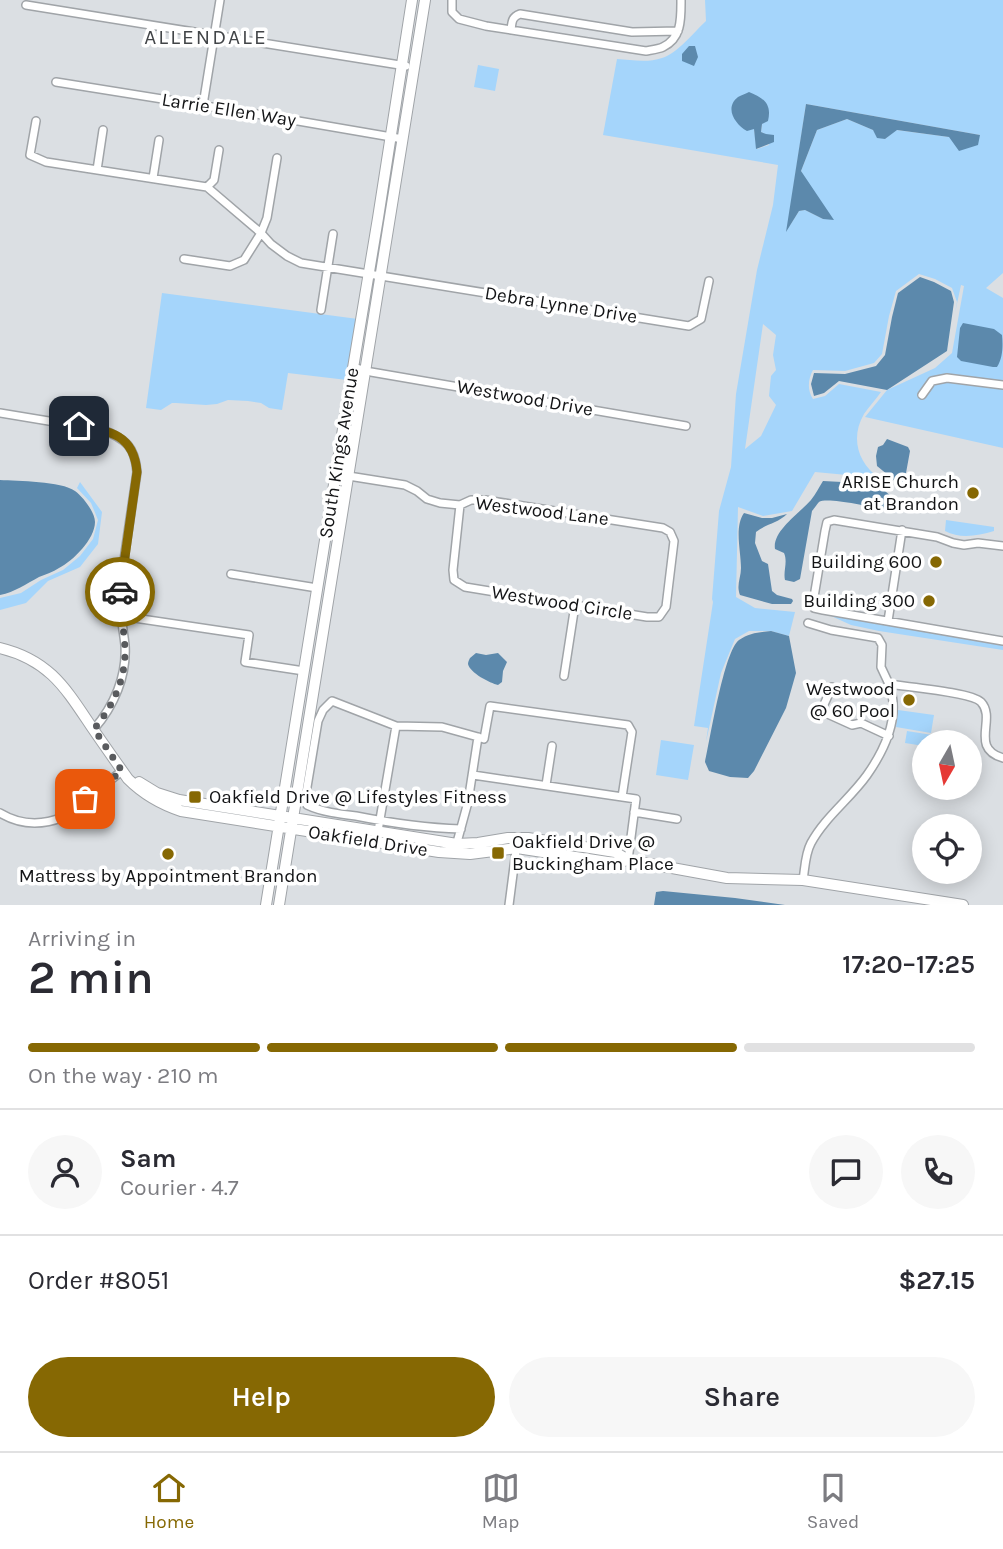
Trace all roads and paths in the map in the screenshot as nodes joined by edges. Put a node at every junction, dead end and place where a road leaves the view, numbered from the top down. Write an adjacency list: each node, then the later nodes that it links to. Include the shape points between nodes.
1 (220, 0): 9 (street)
2 (412, 0): 10 (main road, South Kings Avenue)
3 (425, 0): 11 (main road, South Kings Avenue)
4 (452, 0): 7 (street, via 452,12 459,19)
5 (681, 0): 8 (street)
6 (26, 5): 9 (street)
7 (510, 30): 8 (street, via 646,51 663,47); 8 (street, via 512,19 520,14 632,32)
8 (678, 31)
9 (215, 35): 10 (street); 13 (street)
10 (402, 65): 11 (street); 16 (main road, South Kings Avenue)
11 (414, 67): 17 (main road, South Kings Avenue)
12 (56, 82): 13 (street, Larrie Ellen Way)
13 (203, 105): 16 (street, Larrie Ellen Way)
14 (36, 121): 21 (street, via 30,155)
15 (103, 130): 21 (street)
16 (391, 137): 17 (street, Larrie Ellen Way); 28 (main road, South Kings Avenue)
17 (403, 139): 28 (main road, South Kings Avenue)
18 (159, 140): 22 (street)
19 (219, 150): 23 (street, via 214,180)
20 (277, 159): 24 (street)
21 (97, 170): 22 (street)
22 (153, 178): 23 (street)
23 (207, 187): 24 (street, Debra Lynne Drive)
24 (261, 233): 26 (street, via 244,260 230,266); 27 (street, Debra Lynne Drive, via 286,256)
25 (333, 234): 27 (street)
26 (184, 259)
27 (328, 267): 28 (street, Debra Lynne Drive); 30 (street)
28 (374, 274): 29 (street, Debra Lynne Drive, via 689,326 701,319); 31 (main road, South Kings Avenue); 32 (main road, South Kings Avenue)
29 (709, 281)
30 (321, 310)
31 (353, 367): 32 (street, Westwood Drive); 37 (main road, South Kings Avenue)
32 (365, 369): 36 (street, Westwood Drive); 38 (main road, South Kings Avenue)
33 (1003, 386): 34 (street, via 947,378 932,381)
34 (922, 395)
35 (0, 414): 46 (street, via 103,430 130,446 137,472 120,589)
36 (686, 426)
37 (336, 474): 38 (street, Westwood Lane); 44 (main road, South Kings Avenue)
38 (348, 476): 39 (street, Westwood Lane, via 405,485 427,499); 63 (main road, South Kings Avenue)
39 (460, 505): 41 (street, Westwood Lane, via 485,500); 45 (street, Westwood Circle, via 454,580 465,587)
40 (902, 530): 42 (street, via 964,545); 47 (street); 47 (street, via 827,522 813,603 814,608)
41 (670, 532): 45 (street, Westwood Circle, via 674,541 666,607 659,617)
42 (1003, 546)
43 (231, 574): 44 (street)
44 (317, 588): 51 (main road, South Kings Avenue)
45 (575, 605): 52 (street)
46 (121, 616): 51 (street, via 249,635 245,662); 57 (street, via 122,675 113,701)
47 (888, 621): 49 (street)
48 (808, 623): 53 (street, via 878,638 881,667)
49 (1003, 640)
50 (0, 648): 57 (main road, Oakfield Drive, via 48,670)
51 (304, 670): 54 (main road, South Kings Avenue)
52 (564, 676)
53 (889, 684): 58 (street, via 894,714); 61 (street, via 964,695 981,702 987,717 987,745)
54 (302, 687): 63 (main road, via 307,700); 69 (main road, South Kings Avenue)
55 (832, 687): 58 (street, via 821,711)
56 (396, 726): 59 (street, via 442,727); 72 (street); 72 (street, via 332,701 318,721 307,805)
57 (94, 729): 62 (main road, Oakfield Drive)
58 (889, 736): 79 (street, via 867,775 817,834)
59 (478, 737): 64 (street); 66 (street, via 484,739 490,706 628,725 632,732)
60 (552, 746): 65 (street)
61 (1003, 758)
62 (122, 771): 68 (street, via 52,821 23,823); 69 (main road, Oakfield Drive, via 171,798); 73 (main road, Oakfield Drive, via 142,792 175,809)
63 (301, 772): 70 (main road, South Kings Avenue)
64 (473, 775): 65 (street); 75 (street)
65 (545, 785): 66 (street)
66 (622, 797): 67 (street, via 636,799)
67 (634, 812): 71 (street); 78 (street)
68 (0, 813)
69 (281, 816): 70 (main road, Oakfield Drive); 73 (main road, South Kings Avenue)
70 (294, 818): 72 (main road, Oakfield Drive); 74 (main road, South Kings Avenue)
71 (677, 819)
72 (379, 826): 75 (street); 77 (main road, Oakfield Drive)
73 (279, 827): 74 (main road, Oakfield Drive); 80 (main road, South Kings Avenue)
74 (292, 829): 77 (main road, Oakfield Drive); 81 (main road, South Kings Avenue)
75 (461, 829): 77 (street)
76 (517, 843): 77 (main road, Oakfield Drive); 78 (main road, Oakfield Drive, via 538,839 615,852); 82 (street)
77 (455, 849)
78 (628, 860): 79 (main road, Oakfield Drive, via 727,878)
79 (803, 880): 83 (main road, Oakfield Drive)
80 (266, 905)
81 (279, 905)
82 (509, 905)
83 (963, 905)

